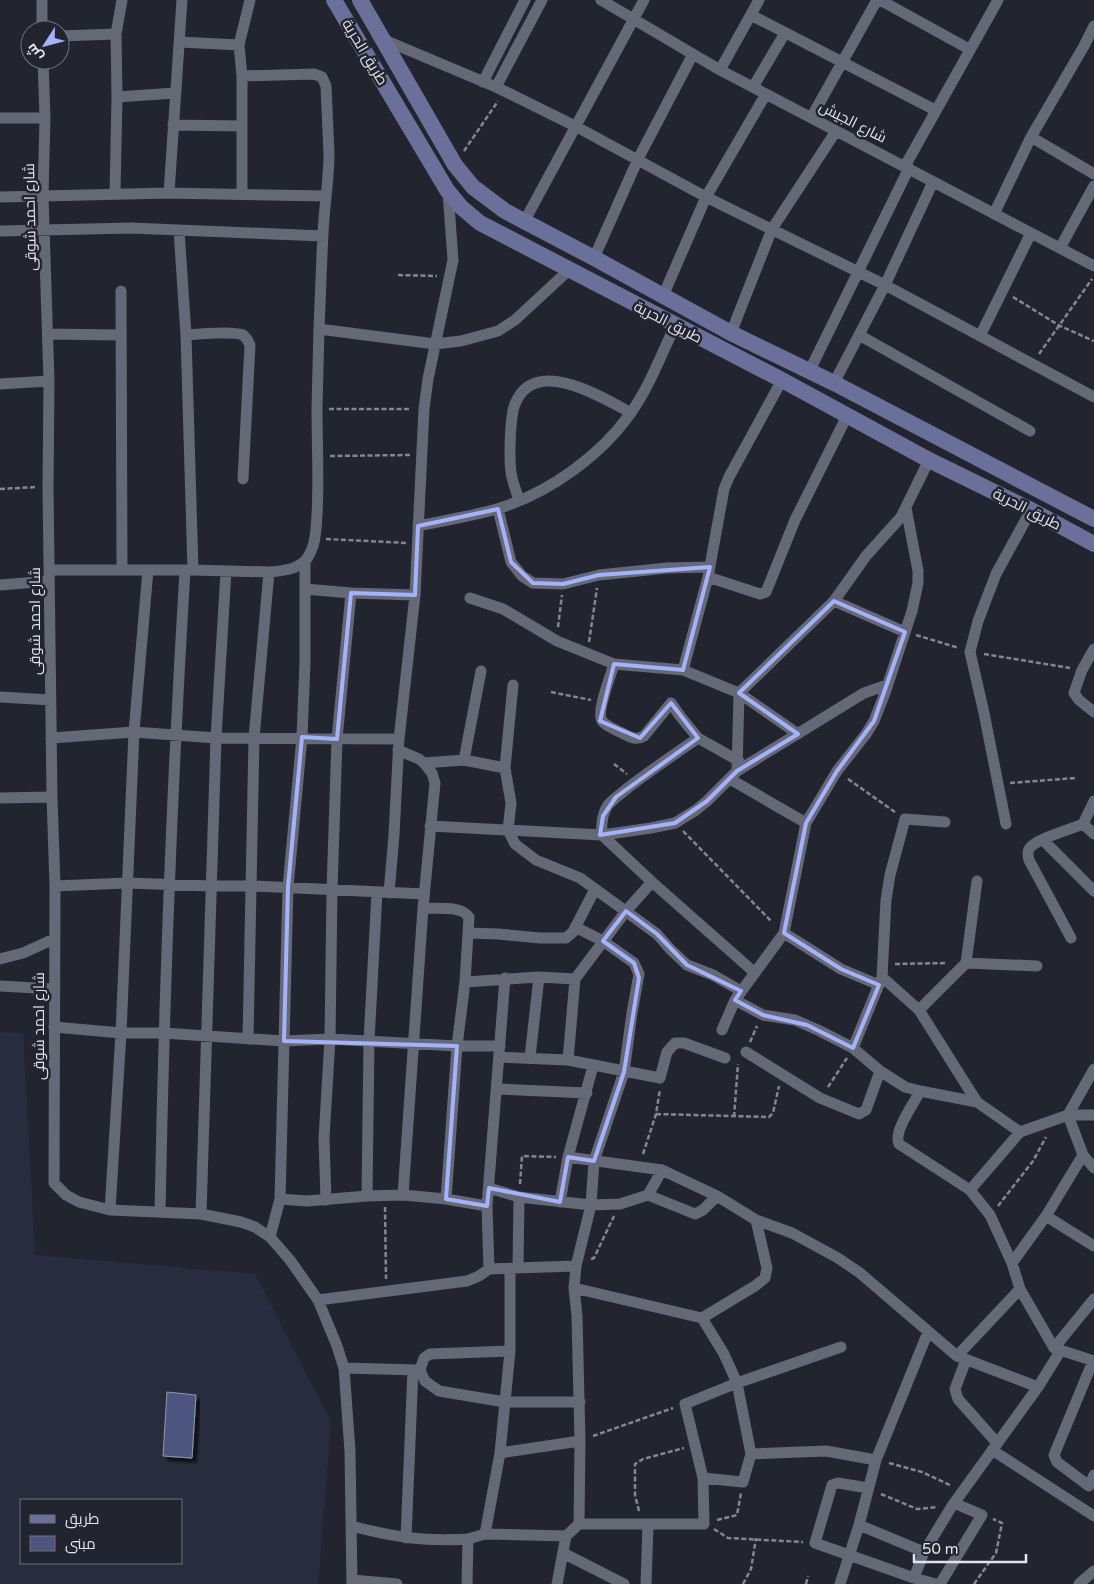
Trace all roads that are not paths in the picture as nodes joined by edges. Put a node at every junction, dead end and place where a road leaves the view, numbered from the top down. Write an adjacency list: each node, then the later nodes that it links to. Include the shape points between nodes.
1 (42, 0): 16 (street)
2 (122, 0): 19 (street)
3 (182, 0): 22 (street)
4 (250, 0): 23 (street)
5 (334, 0): 50 (main road, طريق الحرية)
6 (360, 0): 21 (main road, طريق الحرية)
7 (526, 0): 30 (street)
8 (542, 0): 32 (street)
9 (601, 0): 15 (street, شارع الجيش)
10 (644, 0): 15 (street)
11 (759, 0): 14 (street)
12 (879, 0): 24 (street); 26 (street)
13 (998, 0): 24 (street)
14 (751, 15): 18 (street); 28 (street)
15 (634, 19): 25 (street, شارع الجيش); 42 (street)
16 (42, 20)
17 (1094, 26): 44 (street)
18 (785, 33): 26 (street); 31 (street)
19 (116, 34): 20 (street); 35 (street)
20 (70, 36)
21 (382, 39): 30 (street); 59 (main road, طريق الحرية, via 454,165 487,199)
22 (180, 42): 23 (street); 33 (street)
23 (239, 45): 29 (street)
24 (969, 49): 36 (street)
25 (693, 54): 28 (street, شارع الجيش); 45 (street)
26 (842, 62): 36 (street); 39 (street)
27 (43, 70): 38 (street, شارع احمد شوقى)
28 (720, 70): 31 (street, شارع الجيش)
29 (242, 76): 41 (street); 55 (street, via 314,74 325,81 329,156)
30 (483, 82): 32 (street)
31 (753, 87): 34 (street, شارع الجيش)
32 (500, 89): 42 (street)
33 (175, 93): 35 (street); 40 (street)
34 (766, 94): 39 (street, شارع الجيش); 57 (street)
35 (117, 97): 51 (street)
36 (935, 110): 46 (street)
37 (0, 118): 38 (street)
38 (45, 118): 54 (street, شارع احمد شوقى)
39 (811, 118): 43 (street, شارع الجيش)
40 (173, 125): 41 (street); 52 (street)
41 (242, 126): 53 (street)
42 (576, 126): 45 (street); 59 (street)
43 (836, 131): 46 (street, شارع الجيش); 60 (street)
44 (1031, 137): 47 (street); 58 (street)
45 (638, 159): 57 (street); 67 (street)
46 (907, 167): 48 (street, شارع الجيش); 70 (street)
47 (1094, 174)
48 (933, 182): 58 (street, شارع الجيش); 71 (street)
49 (1094, 186): 66 (street)
50 (448, 190): 69 (main road, طريق الحرية, via 461,207 480,223); 82 (street, via 453,252 451,276)
51 (115, 193): 52 (street); 54 (street)
52 (169, 193): 53 (street)
53 (242, 194): 55 (street)
54 (43, 195): 56 (street); 63 (street, شارع احمد شوقى)
55 (325, 196): 65 (street)
56 (0, 197)
57 (706, 197): 60 (street); 73 (street)
58 (994, 214): 64 (street, شارع الجيش)
59 (524, 222): 67 (main road, طريق الحرية)
60 (772, 229): 70 (street); 76 (street)
61 (179, 230): 63 (street); 65 (street); 79 (street)
62 (0, 231): 63 (street)
63 (44, 231): 77 (street, شارع احمد شوقى)
64 (1031, 233): 66 (street, شارع الجيش); 81 (street)
65 (323, 236): 75 (street)
66 (1060, 248): 68 (street, شارع الجيش)
67 (594, 258): 73 (main road, طريق الحرية)
68 (1094, 266)
69 (569, 270): 74 (main road, طريق الحرية); 82 (street, via 515,320 498,331)
70 (859, 272): 71 (street); 83 (street)
71 (885, 285): 80 (street); 81 (street)
72 (120, 291): 78 (street)
73 (663, 296): 76 (main road, طريق الحرية)
74 (676, 326): 85 (main road, طريق الحرية); 89 (street)
75 (319, 329): 82 (street); 101 (street, via 315,538)
76 (731, 333): 83 (main road, طريق الحرية)
77 (48, 334): 78 (street); 84 (street, شارع احمد شوقى)
78 (120, 335): 102 (street)
79 (186, 335): 93 (street, via 238,334 246,337 250,345); 104 (street)
80 (859, 335): 86 (street); 91 (street)
81 (980, 336): 88 (street)
82 (435, 344): 99 (street, via 424,408)
83 (809, 372): 86 (main road, طريق الحرية)
84 (50, 380): 87 (street); 108 (street, شارع احمد شوقى)
85 (782, 380): 90 (main road, طريق الحرية); 107 (street, via 727,483)
86 (834, 383): 98 (main road, طريق الحرية)
87 (0, 384)
88 (1094, 397)
89 (631, 413): 94 (street, via 600,450 578,468); 94 (street, via 589,390 552,381 530,385 518,397 513,410 511,473)
90 (848, 416): 92 (main road, طريق الحرية); 107 (street, via 792,527 766,592 760,594)
91 (1030, 431)
92 (929, 460): 95 (street); 97 (main road, طريق الحرية)
93 (243, 479)
94 (519, 501): 96 (street)
95 (906, 508): 114 (street); 115 (street, via 918,577)
96 (498, 509): 99 (street); 107 (street, via 511,562 533,583 563,584 599,575 667,568)
97 (1031, 510): 100 (main road, طريق الحرية); 145 (street, via 996,574 970,652)
98 (1094, 519)
99 (418, 526): 112 (street)
100 (1094, 544)
101 (305, 562): 106 (street); 110 (street)
102 (122, 570): 103 (street); 108 (street)
103 (148, 570): 104 (street); 126 (street)
104 (189, 570): 105 (street); 128 (street)
105 (226, 571): 106 (street); 131 (street)
106 (269, 572): 132 (street)
107 (709, 572): 118 (street)
108 (50, 576): 109 (street); 124 (street, شارع احمد شوقى)
109 (0, 585)
110 (305, 590): 111 (street); 129 (street)
111 (351, 592): 112 (street); 134 (street)
112 (415, 594): 135 (street)
113 (470, 598): 117 (street, via 503,608 557,641)
114 (834, 601): 115 (street); 122 (street)
115 (905, 632): 121 (street)
116 (1093, 652): 125 (street, via 1074,693)
117 (614, 664): 118 (street); 133 (street, via 602,703 604,723 636,739 644,736 671,703)
118 (684, 670): 122 (street)
119 (481, 671): 136 (street)
120 (513, 685): 138 (street)
121 (887, 685): 127 (street, via 864,693); 144 (street, via 866,734 837,771)
122 (739, 693): 127 (street); 139 (street)
123 (0, 697): 124 (street)
124 (51, 700): 130 (street, شارع احمد شوقى)
125 (1094, 712)
126 (134, 732): 128 (street); 130 (street); 154 (street)
127 (798, 734): 139 (street)
128 (175, 735): 131 (street); 155 (street)
129 (302, 737): 132 (street); 134 (street); 159 (street)
130 (51, 738): 140 (street, شارع احمد شوقى)
131 (216, 738): 132 (street); 157 (street)
132 (254, 738): 158 (street)
133 (698, 738): 139 (street); 149 (street, via 616,797 602,816)
134 (336, 740): 135 (street); 161 (street)
135 (399, 744): 137 (street); 163 (street, via 394,835)
136 (464, 760): 137 (street); 138 (street)
137 (424, 763): 147 (street, via 432,773 436,788)
138 (505, 768): 148 (street, via 511,803)
139 (735, 770): 144 (street); 149 (street, via 707,801 675,823)
140 (52, 797): 141 (street); 156 (street, شارع احمد شوقى)
141 (0, 798)
142 (1094, 802): 146 (street)
143 (945, 822): 180 (street, via 905,819 888,883)
144 (806, 823): 169 (street)
145 (1006, 824)
146 (1083, 824): 150 (street); 151 (street)
147 (430, 826): 148 (street); 164 (street)
148 (508, 830): 149 (street); 160 (street, via 515,844 529,856 580,878)
149 (602, 834): 153 (street)
150 (1094, 834)
151 (1043, 840): 162 (street); 170 (street, via 1029,850 1029,860)
152 (977, 881): 174 (street)
153 (652, 882): 166 (street); 176 (street)
154 (127, 883): 155 (street); 156 (street); 189 (street)
155 (169, 885): 157 (street); 188 (street)
156 (55, 886): 171 (street, شارع احمد شوقى)
157 (211, 886): 158 (street); 190 (street)
158 (252, 886): 159 (street); 191 (street)
159 (288, 887): 161 (street); 193 (street)
160 (595, 889): 166 (street); 167 (street)
161 (332, 890): 163 (street); 192 (street)
162 (1094, 891)
163 (383, 892): 164 (street); 194 (street)
164 (424, 894): 165 (street)
165 (423, 908): 168 (street, via 464,912 470,919); 195 (street)
166 (626, 911): 172 (street); 184 (street, via 657,934 687,965 713,975)
167 (575, 927): 168 (street, via 569,936 561,938); 172 (street)
168 (468, 933): 181 (street)
169 (784, 934): 176 (street); 180 (street, via 841,969)
170 (1071, 938)
171 (54, 939): 173 (street); 183 (street, شارع احمد شوقى)
172 (603, 941): 179 (street); 205 (street, via 634,963 639,974)
173 (0, 959)
174 (966, 963): 175 (street); 185 (street)
175 (1037, 966)
176 (754, 972): 184 (street)
177 (539, 977): 178 (street); 179 (street); 200 (street)
178 (505, 978): 181 (street); 198 (street)
179 (575, 979): 202 (street)
180 (881, 981): 185 (street); 197 (street)
181 (465, 982): 196 (street)
182 (0, 986): 183 (street)
183 (54, 989): 186 (street, شارع احمد شوقى)
184 (738, 996): 187 (street); 197 (street, via 762,1015 807,1024)
185 (919, 1010): 210 (street)
186 (54, 1027): 189 (street); 232 (street, شارع احمد شوقى, via 54,1183 79,1202)
187 (722, 1030)
188 (163, 1033): 189 (street); 190 (street); 233 (street)
189 (121, 1034): 232 (street)
190 (207, 1035): 191 (street); 234 (street)
191 (248, 1039): 193 (street)
192 (330, 1039): 193 (street); 194 (street); 228 (street, via 324,1153)
193 (284, 1041): 226 (street)
194 (369, 1041): 195 (street); 223 (street)
195 (412, 1043): 196 (street); 221 (street)
196 (457, 1046): 198 (street); 227 (street)
197 (853, 1048): 206 (street)
198 (499, 1051): 200 (street); 207 (street)
199 (746, 1052): 206 (street, via 820,1098 861,1114 866,1110)
200 (530, 1057): 202 (street)
201 (725, 1058): 205 (street, via 684,1043 675,1043 666,1052 660,1078)
202 (568, 1060): 203 (street)
203 (593, 1066): 205 (street); 209 (street)
204 (1094, 1070): 211 (street)
205 (624, 1072): 216 (street)
206 (880, 1072): 208 (street)
207 (497, 1090): 209 (street); 219 (street)
208 (920, 1092): 210 (street); 220 (street, via 900,1127 897,1136 900,1144)
209 (587, 1093): 215 (street)
210 (977, 1102): 213 (street)
211 (1068, 1115): 212 (street); 213 (street); 214 (street)
212 (1094, 1115)
213 (1020, 1132): 220 (street)
214 (1083, 1155): 217 (street); 235 (street)
215 (568, 1157): 216 (street); 229 (street)
216 (594, 1161): 218 (street); 230 (street)
217 (1094, 1168)
218 (662, 1170): 222 (street); 224 (street)
219 (489, 1188): 225 (street); 231 (street)
220 (970, 1190): 239 (street, via 990,1215)
221 (403, 1195): 223 (street); 227 (street)
222 (648, 1195): 224 (street, via 695,1214); 230 (street, via 620,1204)
223 (367, 1196): 228 (street)
224 (717, 1196): 236 (street)
225 (519, 1197): 229 (street); 241 (street)
226 (280, 1199): 228 (street); 237 (street)
227 (446, 1199): 231 (street)
228 (326, 1200)
229 (560, 1202): 230 (street)
230 (591, 1205): 240 (street)
231 (487, 1206): 242 (street)
232 (110, 1210): 233 (street)
233 (160, 1212): 234 (street)
234 (201, 1214): 237 (street, via 242,1222)
235 (1046, 1216): 238 (street); 239 (street)
236 (756, 1220): 247 (street, via 767,1268 765,1278); 248 (street, via 792,1233 838,1258)
237 (270, 1237): 246 (street)
238 (1094, 1246)
239 (1012, 1262): 244 (street)
240 (576, 1266): 241 (street); 243 (street)
241 (514, 1268): 242 (street); 251 (street)
242 (489, 1269): 246 (street, via 467,1281)
243 (574, 1288): 247 (street); 259 (street)
244 (1020, 1289): 250 (street); 252 (street)
245 (1094, 1299): 250 (street)
246 (318, 1300): 254 (street)
247 (702, 1318): 256 (street)
248 (928, 1332): 252 (street); 264 (street)
249 (842, 1347): 256 (street)
250 (1058, 1349): 253 (street); 257 (street)
251 (510, 1351): 255 (street, via 430,1354); 258 (street)
252 (961, 1358): 257 (street); 261 (street, via 956,1384 958,1400)
253 (1094, 1361): 266 (street, via 1054,1455 1057,1462)
254 (344, 1368): 255 (street); 273 (street)
255 (416, 1370): 258 (street, via 439,1391); 276 (street)
256 (737, 1383): 263 (street); 265 (street, via 685,1404)
257 (1038, 1387): 261 (street)
258 (504, 1402): 259 (street); 262 (street)
259 (580, 1402): 260 (street)
260 (580, 1441): 262 (street); 270 (street)
261 (995, 1446): 268 (street); 269 (street)
262 (500, 1453): 274 (street)
263 (751, 1454): 264 (street, via 826,1451); 265 (street, via 743,1482)
264 (876, 1460): 267 (street)
265 (703, 1478): 271 (street, via 704,1524)
266 (1092, 1483)
267 (868, 1488): 272 (street); 280 (street, via 832,1485 815,1543)
268 (953, 1504): 278 (street); 291 (street, via 982,1515)
269 (1094, 1516)
270 (579, 1524): 271 (street); 275 (street)
271 (645, 1525): 288 (street)
272 (859, 1525): 278 (street); 280 (street)
273 (351, 1526): 276 (street); 283 (street)
274 (485, 1534): 275 (street); 277 (street)
275 (566, 1536): 279 (street)
276 (406, 1538): 277 (street, via 434,1541)
277 (468, 1539): 285 (street)
278 (924, 1552): 282 (street)
279 (562, 1553): 286 (street); 287 (street)
280 (850, 1556): 282 (street); 289 (street)
281 (1094, 1571): 292 (street)
282 (914, 1578): 290 (street)
283 (352, 1583): 284 (street)
284 (398, 1584)
285 (468, 1584)
286 (557, 1584)
287 (624, 1584)
288 (646, 1584)
289 (840, 1584)
290 (936, 1584)
291 (940, 1584)
292 (1079, 1584)

